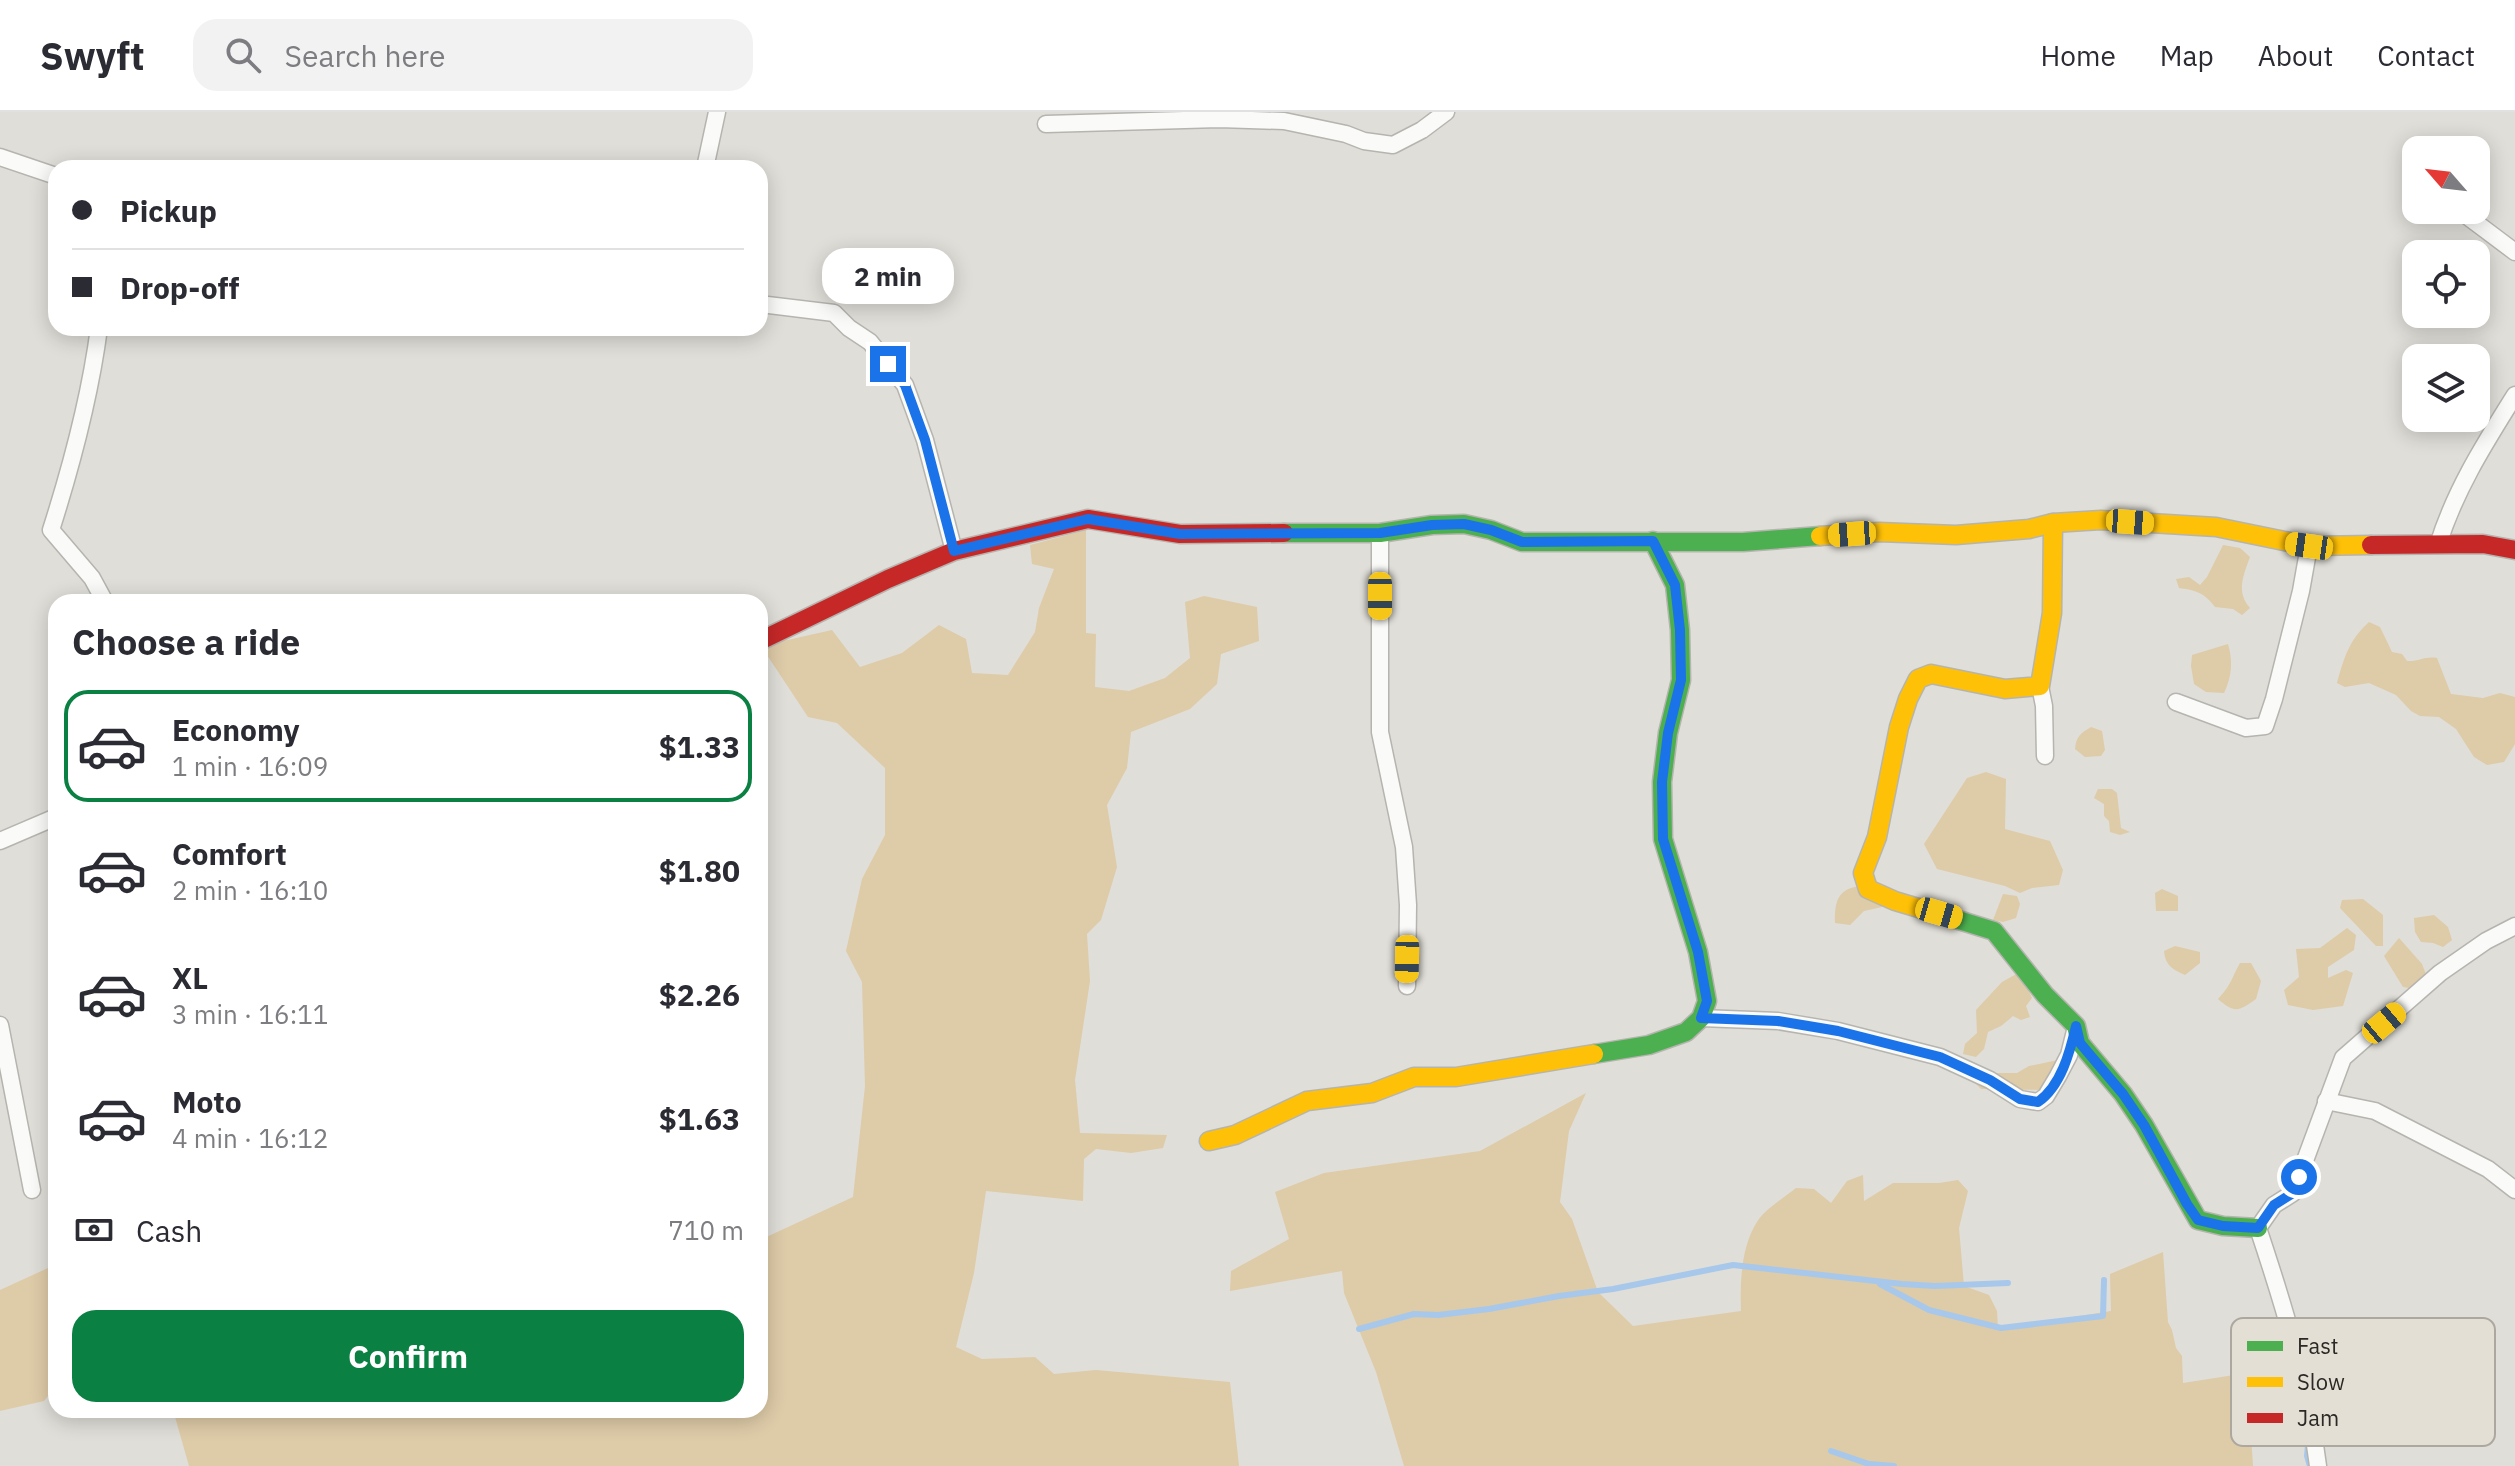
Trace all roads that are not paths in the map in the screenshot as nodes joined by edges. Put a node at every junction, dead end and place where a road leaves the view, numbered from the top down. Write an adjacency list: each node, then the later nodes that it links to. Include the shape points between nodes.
1 (717, 112): 5 (street)
2 (1446, 112): 3 (street, via 1393,145 1284,121)
3 (1046, 124)
4 (0, 157): 6 (street)
5 (707, 160)
6 (48, 173)
7 (2478, 224): 8 (street)
8 (2515, 252)
9 (768, 305): 18 (street, via 834,313 870,342 905,385)
10 (98, 336): 19 (street, via 74,458 51,530)
11 (2515, 395): 15 (street, via 2467,474)
12 (2053, 523): 14 (street, via 1956,535 1879,532 1743,542); 16 (street, via 2101,520 2216,527); 21 (street, via 2055,582)
13 (1380, 533): 14 (street, via 1464,524 1522,542); 18 (street, via 1180,534 1088,519); 27 (street, via 1380,732 1404,847)
14 (1653, 541): 28 (street, via 1675,585 1680,630 1681,680 1662,782 1663,839 1698,952 1707,1001)
15 (2438, 545): 16 (street); 17 (street)
16 (2309, 546): 22 (street, via 2265,726 2246,728)
17 (2515, 550)
18 (954, 551): 20 (street)
19 (101, 594)
20 (768, 637)
21 (2040, 686): 23 (street); 30 (street, via 2005,689 1931,674 1918,679 1899,727 1877,837 1863,873 1868,889 1895,901 1994,931)
22 (2176, 702)
23 (2045, 756)
24 (48, 820): 25 (street)
25 (0, 841)
26 (2515, 926): 31 (street, via 2440,973 2343,1058)
27 (1407, 986)
28 (1701, 1018): 30 (street, via 1778,1021 1838,1031 1940,1057 2020,1099 2038,1102 2069,1055); 32 (street, via 1686,1032 1649,1045 1456,1077 1414,1077 1372,1093 1307,1101 1235,1135)
29 (0, 1025): 33 (street)
30 (2076, 1026): 35 (street, via 2080,1043 2144,1125 2198,1220)
31 (2326, 1101): 34 (street, via 2375,1111 2488,1169); 35 (street, via 2293,1193 2274,1205)
32 (1209, 1141)
33 (32, 1190)
34 (2515, 1190)
35 (2258, 1228): 36 (street)
36 (2287, 1318)
37 (2316, 1446): 38 (street)
38 (2318, 1466)

